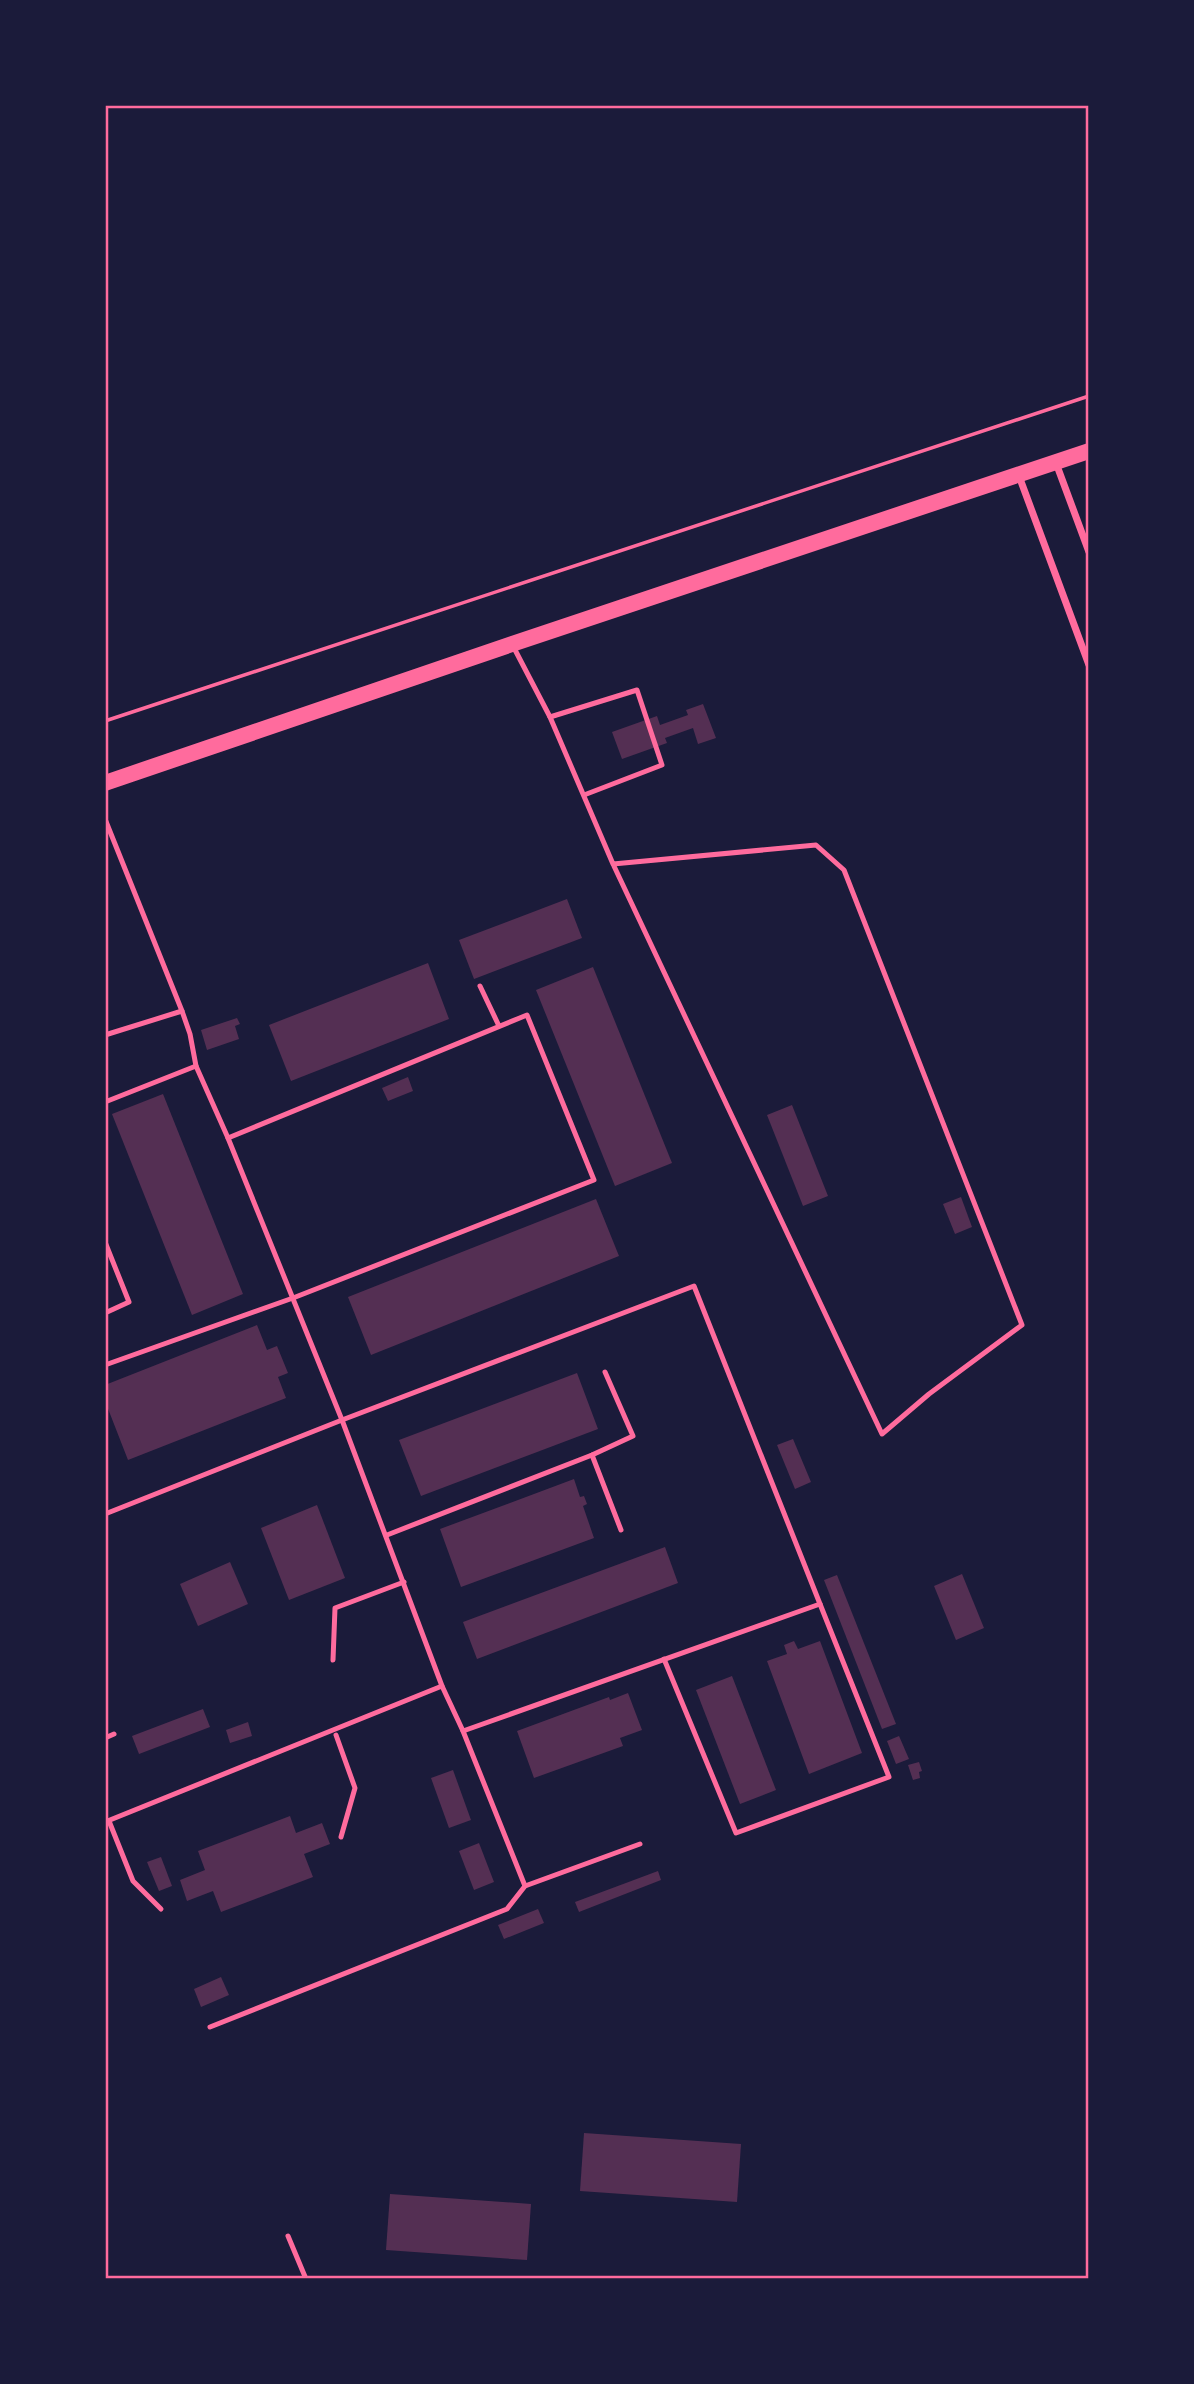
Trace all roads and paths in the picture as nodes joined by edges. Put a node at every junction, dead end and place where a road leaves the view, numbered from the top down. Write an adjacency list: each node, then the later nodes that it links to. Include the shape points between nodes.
1 (1089, 396): 9 (path)
2 (1089, 451): 3 (main road)
3 (1056, 463): 4 (main road); 5 (street)
4 (1019, 476): 6 (main road); 7 (street)
5 (1089, 552)
6 (512, 644): 8 (lane); 10 (main road)
7 (1089, 665)
8 (551, 717): 11 (lane); 11 (lane, via 637,690 662,765)
9 (105, 721)
10 (105, 783)
11 (584, 795): 13 (lane)
12 (105, 818): 15 (lane)
13 (613, 864): 13 (lane, via 816,845 844,870 1022,1325 882,1434)
14 (480, 986): 16 (lane)
15 (182, 1011): 17 (lane); 18 (lane)
16 (499, 1027): 20 (lane); 22 (lane, via 527,1015 594,1180)
17 (105, 1035)
18 (196, 1066): 19 (lane); 20 (lane)
19 (105, 1102)
20 (228, 1138): 22 (lane)
21 (105, 1242): 23 (lane, via 129,1302)
22 (293, 1298): 24 (lane); 26 (lane)
23 (105, 1313)
24 (105, 1365)
25 (605, 1372): 27 (lane, via 633,1436)
26 (342, 1420): 28 (lane); 30 (lane); 32 (lane, via 694,1286)
27 (592, 1455): 29 (lane); 30 (lane)
28 (105, 1514)
29 (621, 1530)
30 (387, 1535): 31 (lane)
31 (404, 1582): 34 (lane, via 335,1608); 35 (lane)
32 (820, 1604): 33 (lane); 33 (lane, via 889,1777 736,1833)
33 (664, 1659): 36 (lane)
34 (333, 1660)
35 (442, 1686): 36 (lane); 40 (lane)
36 (463, 1731): 43 (lane)
37 (114, 1734): 39 (lane)
38 (336, 1735): 41 (lane, via 355,1788)
39 (105, 1738)
40 (107, 1821): 44 (lane, via 132,1881)
41 (341, 1837)
42 (640, 1844): 43 (lane)
43 (525, 1886): 45 (lane, via 508,1909)
44 (161, 1909)
45 (210, 2027)
46 (288, 2236): 47 (lane)
47 (306, 2279)

